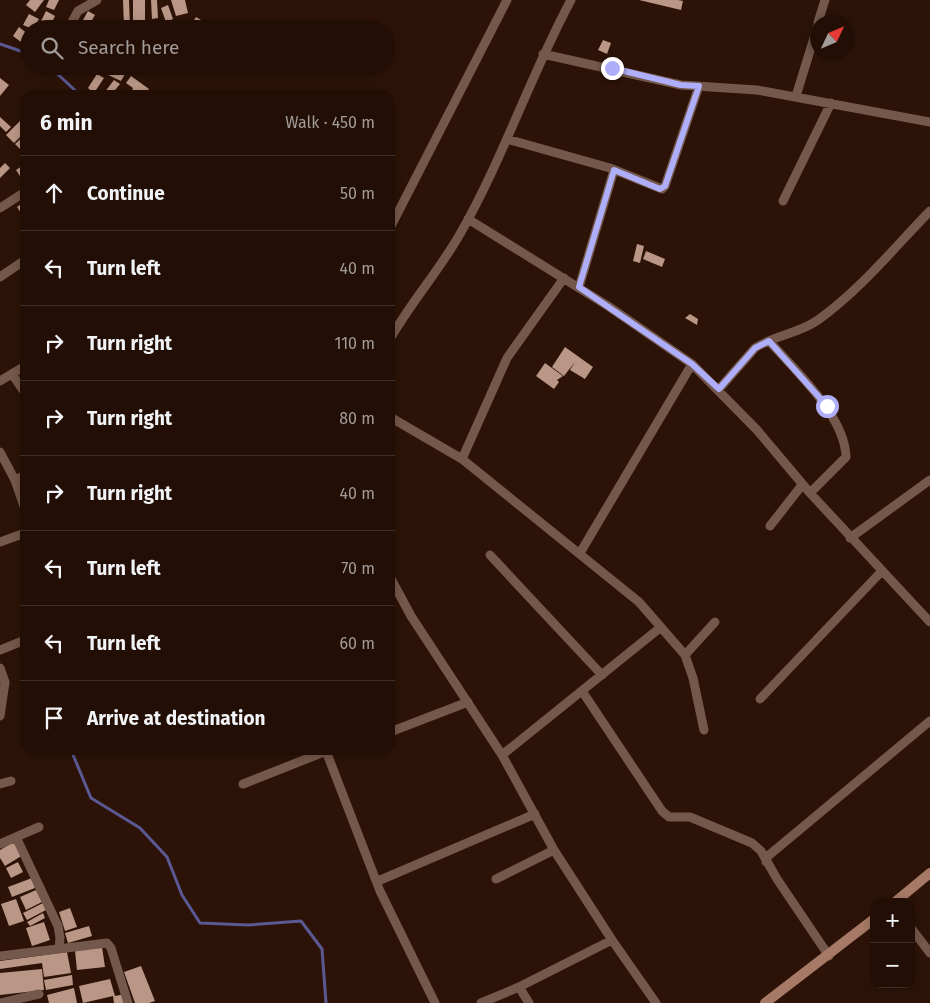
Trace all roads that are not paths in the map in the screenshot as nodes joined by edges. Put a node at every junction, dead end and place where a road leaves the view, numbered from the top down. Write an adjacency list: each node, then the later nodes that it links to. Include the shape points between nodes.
1 (97, 0): 6 (street, via 78,11)
2 (507, 0): 19 (street)
3 (571, 0): 8 (street)
4 (825, 0): 5 (street)
5 (821, 15)
6 (73, 20)
7 (810, 50): 10 (street)
8 (543, 54): 9 (street, via 681,85); 13 (street)
9 (699, 86): 10 (street); 14 (street, via 665,186 660,189)
10 (796, 96): 11 (street)
11 (831, 103): 12 (street); 16 (street)
12 (930, 122)
13 (507, 139): 14 (street); 20 (street)
14 (614, 170): 24 (street)
15 (20, 195): 17 (street)
16 (783, 201)
17 (0, 208)
18 (930, 211): 26 (street, via 853,292 817,321 796,333)
19 (395, 218)
20 (468, 219): 23 (street); 25 (street)
21 (20, 263): 22 (street)
22 (0, 277)
23 (564, 278): 24 (street); 35 (street, via 507,358)
24 (579, 287): 27 (street)
25 (395, 330)
26 (769, 341): 32 (street, via 755,348); 40 (street, via 827,406 846,447 846,457)
27 (692, 364): 32 (street); 46 (street)
28 (20, 369): 29 (street)
29 (12, 374): 30 (street); 31 (street)
30 (0, 381)
31 (20, 386)
32 (719, 389): 39 (street)
33 (395, 420): 35 (street)
34 (0, 452): 37 (street)
35 (462, 459): 46 (street)
36 (20, 478): 37 (street)
37 (15, 480): 41 (street)
38 (930, 480): 44 (street)
39 (802, 484): 40 (street); 42 (street)
40 (810, 493): 44 (street)
41 (20, 494)
42 (770, 526)
43 (20, 535): 45 (street)
44 (850, 538): 48 (street)
45 (0, 542)
46 (580, 553): 52 (street, via 640,602)
47 (490, 555): 57 (street)
48 (881, 572): 50 (street); 59 (street)
49 (395, 586): 60 (street)
50 (928, 618)
51 (716, 622): 55 (street)
52 (661, 627): 55 (street); 57 (street)
53 (20, 642): 54 (street)
54 (0, 650)
55 (685, 655): 64 (street)
56 (0, 668): 61 (street, via 5,682)
57 (602, 675): 58 (street)
58 (582, 691): 67 (street); 76 (street, via 662,811 669,817 690,818 752,843 762,851)
59 (760, 700)
60 (468, 702): 63 (street); 67 (street)
61 (0, 716)
62 (930, 721): 76 (street, via 768,856)
63 (395, 730)
64 (704, 730)
65 (318, 755): 70 (street)
66 (330, 755): 79 (street)
67 (502, 755): 71 (street)
68 (12, 780): 69 (street)
69 (0, 784)
70 (243, 784)
71 (534, 814): 75 (street); 79 (street)
72 (39, 827): 73 (street)
73 (16, 837): 74 (street); 84 (street, via 58,926)
74 (0, 844)
75 (554, 850): 78 (street); 83 (street)
76 (766, 862): 87 (street)
77 (930, 873): 80 (main road)
78 (496, 878)
79 (378, 881): 92 (street)
80 (900, 898)
81 (870, 922): 87 (main road)
82 (915, 933): 85 (street)
83 (612, 940): 88 (street); 95 (street)
84 (59, 948): 86 (street); 91 (street, via 107,943)
85 (930, 953)
86 (0, 956)
87 (829, 956): 96 (main road)
88 (519, 987): 93 (street); 94 (street)
89 (39, 994): 90 (street)
90 (0, 1003)
91 (128, 1003)
92 (435, 1003)
93 (481, 1003)
94 (529, 1003)
95 (656, 1003)
96 (765, 1003)

